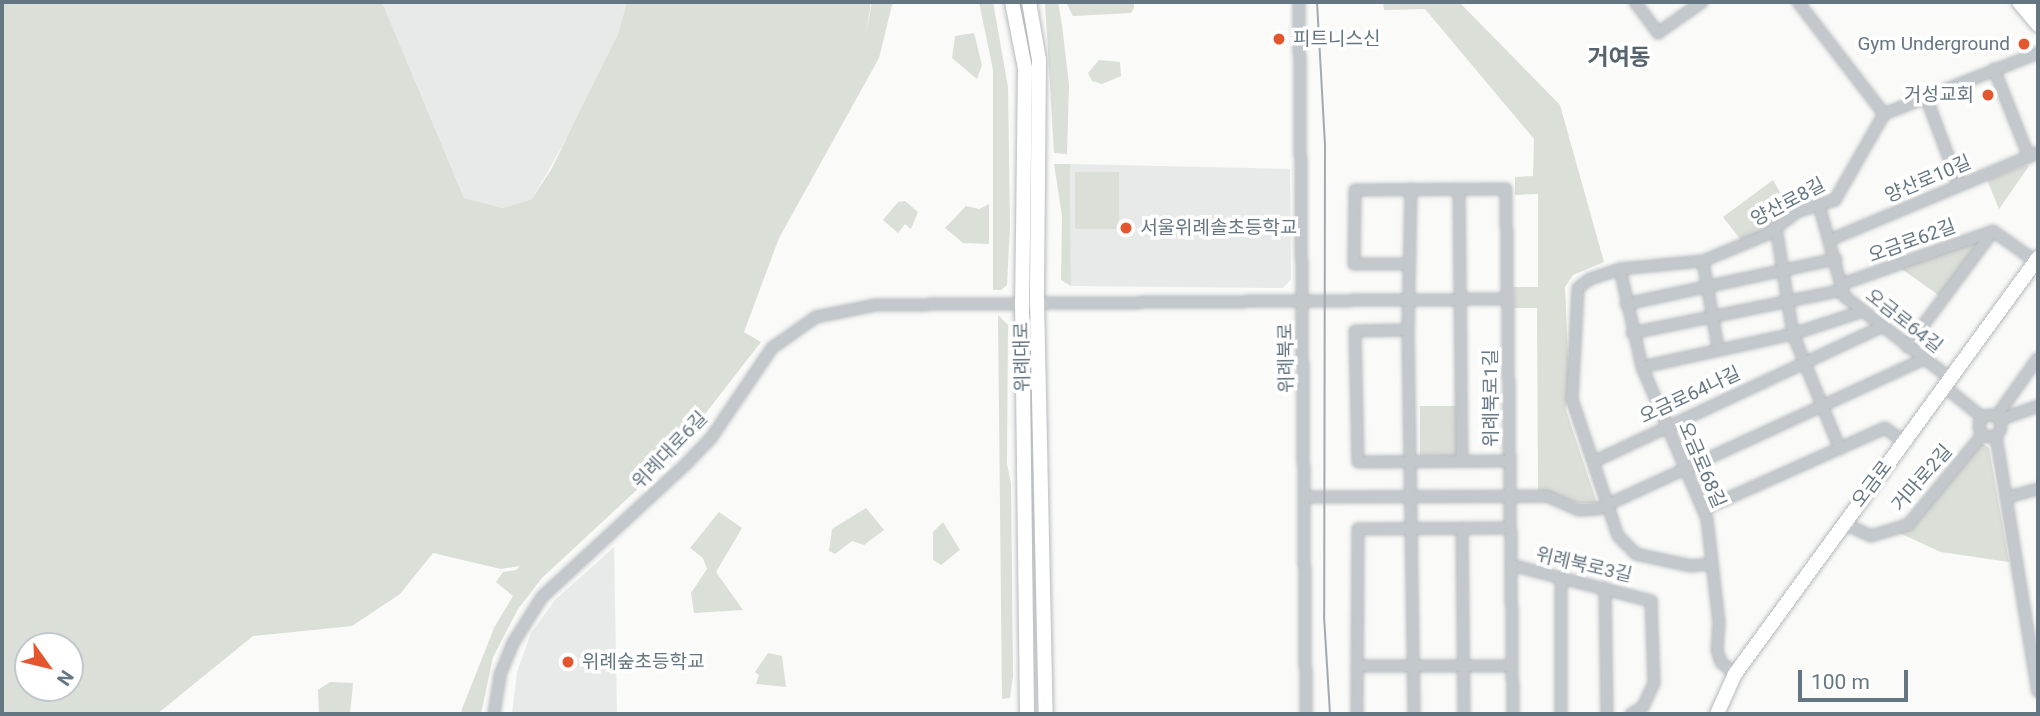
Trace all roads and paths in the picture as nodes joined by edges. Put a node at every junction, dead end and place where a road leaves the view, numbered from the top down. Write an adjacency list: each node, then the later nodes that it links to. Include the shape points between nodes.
1 (1012, 2): 32 (main road, 위례대로, via 1023,38 1025,68)
2 (1029, 2): 32 (main road, 위례대로, via 1039,60)
3 (1299, 2): 33 (street, 위례북로)
4 (1635, 2): 5 (street, via 1658,33)
5 (1702, 2)
6 (1798, 2): 14 (street)
7 (2020, 2): 10 (main road)
8 (2032, 2): 9 (main road)
9 (2038, 9)
10 (2038, 25)
11 (2038, 53): 12 (street)
12 (1994, 69): 13 (street); 15 (street)
13 (1926, 97): 14 (street); 16 (street)
14 (1884, 114): 19 (street, 양산로8길, via 1835,200)
15 (2034, 155): 16 (street, 양산로10길)
16 (1959, 185): 22 (street, 양산로10길)
17 (1410, 189): 18 (street, 위례북로1길); 26 (street); 26 (street, 위례북로1길, via 1355,190 1354,264)
18 (1460, 189): 31 (street, 위례북로1길, via 1506,189); 36 (street, 위례북로1길)
19 (1819, 205): 20 (street, 양산로8길, via 1799,211); 22 (street, 오금로64길)
20 (1776, 227): 24 (street, 양산로8길); 28 (street)
21 (1993, 231): 25 (street); 30 (street, 오금로62길); 44 (street, 오금로62길)
22 (1832, 239): 23 (street, 오금로64길)
23 (1836, 259): 28 (street); 30 (street, 오금로64길)
24 (1703, 261): 27 (street, 양산로8길); 29 (street)
25 (2038, 261): 50 (main road, 오금로)
26 (1409, 264): 34 (street)
27 (1620, 270): 37 (street, 오금로68길); 63 (street, 양산로8길, via 1590,279 1576,294 1572,399)
28 (1782, 271): 29 (street); 35 (street)
29 (1707, 287): 37 (street); 39 (street)
30 (1843, 287): 35 (street, 오금로62길); 38 (street, 오금로64길)
31 (1508, 299): 36 (street); 62 (street, 위례북로1길)
32 (1029, 301): 33 (street, 위례대로6길); 86 (street, 위례대로6길, via 858,306 816,317 786,337 760,362 694,456 542,597 513,643 500,675); 87 (main road, 위례대로); 88 (main road, 위례대로)
33 (1303, 301): 34 (street); 67 (street, 위례북로)
34 (1409, 301): 36 (street); 41 (street)
35 (1785, 301): 39 (street, 오금로62길); 43 (street)
36 (1460, 302): 60 (street, 위례북로1길)
37 (1626, 304): 42 (street, 오금로68길)
38 (1863, 311): 40 (street, 오금로64길); 43 (street)
39 (1711, 316): 42 (street, 오금로62길); 45 (street)
40 (1883, 327): 44 (street, 오금로64길); 48 (street, 오금로64나길)
41 (1408, 330): 61 (street); 61 (street, via 1355,331 1358,462)
42 (1632, 333): 49 (street, 오금로68길)
43 (1793, 334): 45 (street); 48 (street)
44 (1907, 347): 47 (street, 오금로64길)
45 (1718, 348): 49 (street)
46 (2038, 358): 54 (street)
47 (1924, 359): 50 (street, 오금로64길); 51 (street)
48 (1804, 361): 51 (street); 55 (street, 오금로64나길)
49 (1642, 367): 55 (street, 오금로68길)
50 (1948, 383): 53 (street, 오금로64길); 58 (main road, 오금로)
51 (1822, 405): 59 (street); 64 (street)
52 (2038, 406): 54 (street)
53 (1983, 418): 54 (street); 56 (street)
54 (1998, 419): 57 (street)
55 (1665, 425): 63 (street, 오금로64나길); 64 (street, 오금로68길)
56 (1983, 434): 57 (street); 72 (street, 거마로2길, via 1908,525 1871,536)
57 (1996, 436): 69 (street)
58 (1904, 442): 59 (street, via 1885,428); 72 (main road, 오금로)
59 (1840, 449): 71 (street)
60 (1462, 460): 61 (street); 62 (street)
61 (1412, 461): 66 (street)
62 (1509, 461): 68 (street, 위례북로1길)
63 (1592, 462): 70 (street, 양산로8길)
64 (1685, 467): 70 (street); 71 (street, 오금로68길)
65 (2038, 489): 69 (street)
66 (1413, 496): 67 (street); 68 (street); 73 (street)
67 (1305, 497): 89 (street, 위례북로)
68 (1509, 497): 70 (street, via 1547,496 1579,510); 74 (street, 위례북로3길)
69 (2008, 498): 85 (street)
70 (1607, 505): 76 (street, 양산로8길, via 1618,536 1636,554 1691,566)
71 (1704, 509): 76 (street, 오금로68길)
72 (1843, 523): 84 (main road, 오금로, via 1838,537)
73 (1412, 528): 75 (street); 80 (street); 82 (street, via 1358,529)
74 (1509, 528): 75 (street); 77 (street, 위례북로3길)
75 (1462, 529): 81 (street)
76 (1712, 564): 84 (street, 오금로68길, via 1717,650)
77 (1511, 565): 78 (street, 위례북로3길); 83 (street, 위례북로3길)
78 (1561, 578): 79 (street, 위례북로3길); 94 (street)
79 (1605, 588): 95 (street); 96 (street, 위례북로3길, via 1644,597 1654,606 1654,683 1643,707)
80 (1413, 665): 81 (street); 82 (street); 91 (street)
81 (1464, 665): 83 (street); 92 (street)
82 (1357, 666): 90 (street)
83 (1511, 666): 93 (street, 위례북로3길)
84 (1735, 674): 97 (main road, 오금로)
85 (2038, 692)
86 (494, 714)
87 (1027, 714)
88 (1046, 714)
89 (1306, 714)
90 (1357, 714)
91 (1414, 714)
92 (1464, 714)
93 (1513, 714)
94 (1561, 714)
95 (1607, 714)
96 (1631, 714)
97 (1717, 714)

